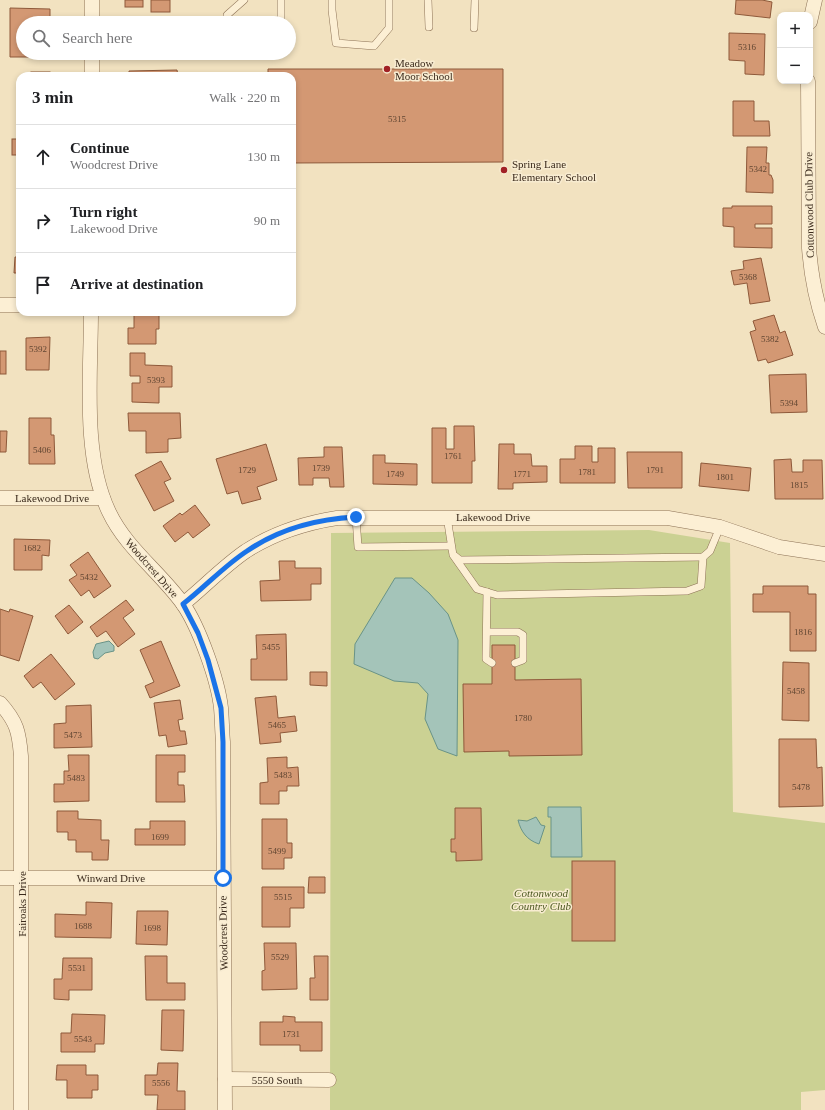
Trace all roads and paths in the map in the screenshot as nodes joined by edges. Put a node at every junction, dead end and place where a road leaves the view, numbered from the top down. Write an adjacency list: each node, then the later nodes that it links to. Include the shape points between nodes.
1 (92, 0): 10 (street)
2 (244, 0): 11 (lane)
3 (281, 0): 12 (lane)
4 (332, 0): 5 (lane, via 336,43 374,46 389,28)
5 (389, 0)
6 (428, 0): 13 (lane)
7 (475, 0): 14 (lane)
8 (815, 0): 9 (street)
9 (812, 12)
10 (92, 16)
11 (227, 16)
12 (281, 16)
13 (429, 27)
14 (474, 28)
15 (92, 60): 16 (street)
16 (92, 72)
17 (808, 84): 21 (street, Cottonwood Club Drive, via 809,248 818,308)
18 (0, 305): 19 (street)
19 (16, 305)
20 (91, 316): 23 (street, Woodcrest Drive, via 91,434 94,462)
21 (825, 327)
22 (0, 498): 23 (street, Lakewood Drive)
23 (103, 498): 32 (street, Woodcrest Drive, via 124,537)
24 (356, 517): 25 (street, Lakewood Drive); 27 (lane, via 358,547); 32 (street, Lakewood Drive, via 320,520 272,537 246,552)
25 (446, 517): 26 (street, Lakewood Drive, via 656,517); 27 (lane)
26 (720, 528): 29 (street, Lakewood Drive, via 779,547); 30 (lane, via 710,551)
27 (450, 546): 28 (lane)
28 (453, 554): 30 (lane, via 460,560); 31 (lane, via 477,589)
29 (825, 554)
30 (703, 557): 31 (lane, via 701,586 687,591 497,595)
31 (487, 592): 33 (lane)
32 (183, 604): 39 (street, Woodcrest Drive, via 208,660 221,708)
33 (487, 632): 34 (lane, via 486,658); 35 (lane, via 518,632 523,635 523,660)
34 (492, 663)
35 (515, 663)
36 (0, 703): 38 (street, Fairoaks Drive, via 19,732)
37 (0, 878): 38 (street, Winward Drive)
38 (22, 878): 39 (street, Winward Drive); 42 (street, Fairoaks Drive)
39 (223, 878): 40 (street, Woodcrest Drive)
40 (225, 1079): 41 (street, 5550 South); 43 (street, Woodcrest Drive)
41 (329, 1080)
42 (21, 1110)
43 (225, 1110)

